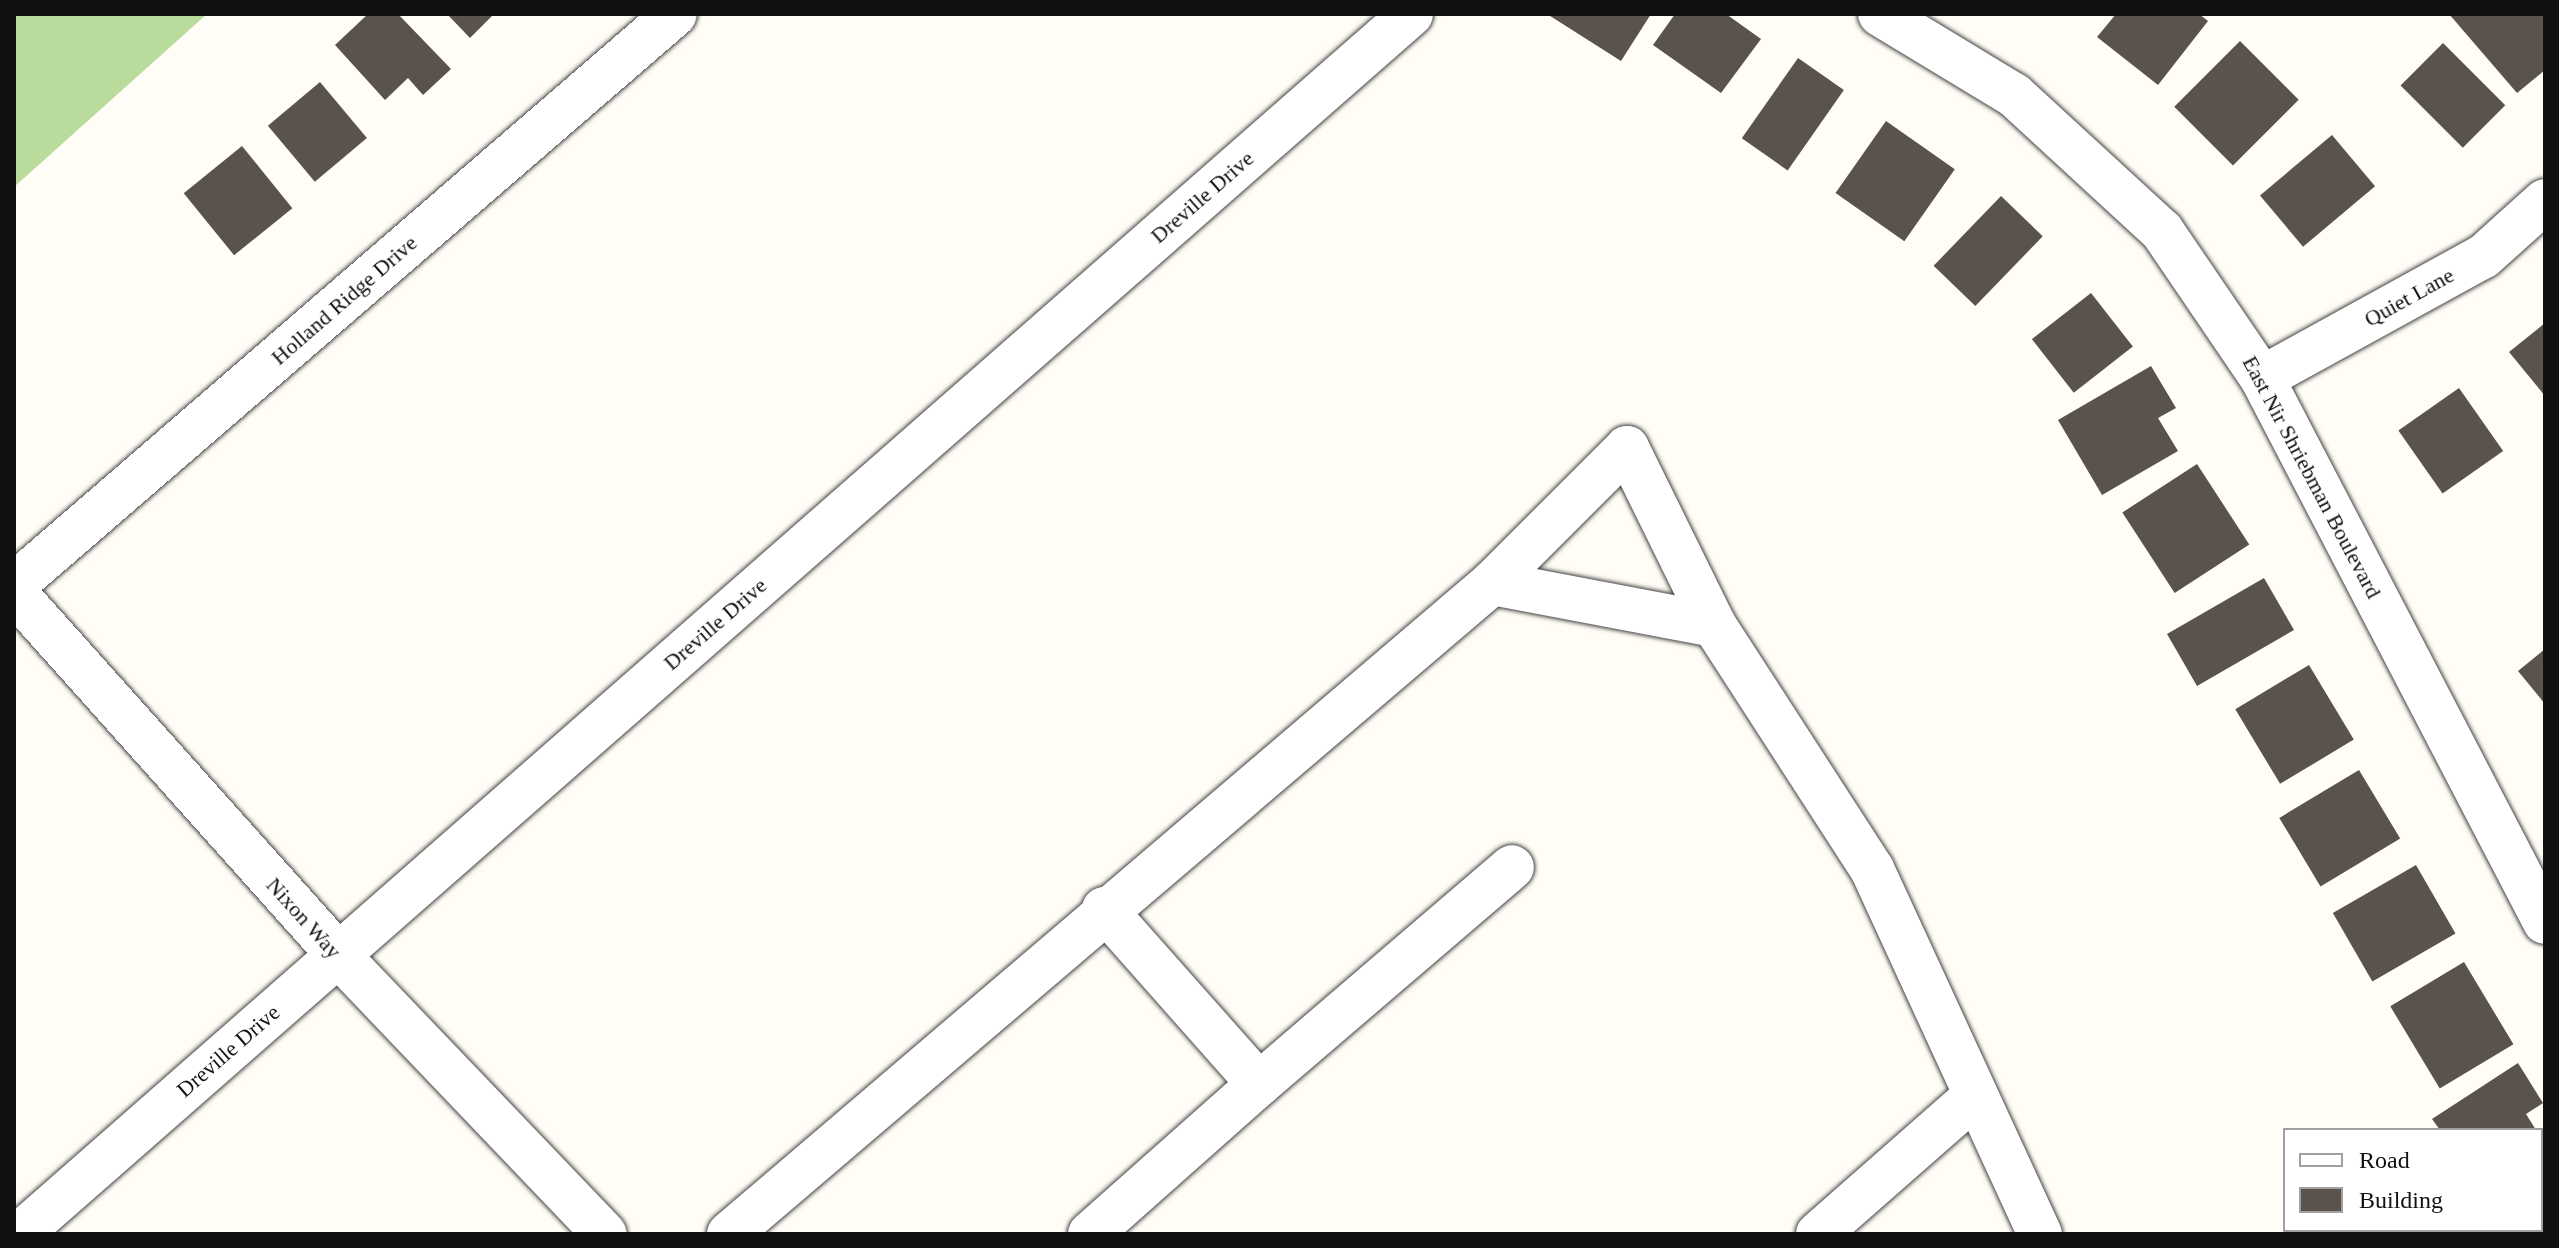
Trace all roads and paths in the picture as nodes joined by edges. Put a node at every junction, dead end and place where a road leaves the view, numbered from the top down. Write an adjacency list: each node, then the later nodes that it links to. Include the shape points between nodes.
1 (675, 14): 7 (street, Holland Ridge Drive)
2 (1411, 14): 14 (street, Dreville Drive)
3 (1880, 14): 5 (street, East Nir Shriebman Boulevard, via 2014,95 2162,231)
4 (2545, 201): 5 (street, Quiet Lane, via 2484,256)
5 (2262, 378): 10 (street, East Nir Shriebman Boulevard)
6 (1492, 583): 9 (street); 9 (street, via 1627,448); 12 (street)
7 (14, 585)
8 (14, 592): 14 (street, Nixon Way)
9 (1714, 625): 16 (street, via 1872,869)
10 (2532, 862): 13 (street, East Nir Shriebman Boulevard)
11 (1512, 867): 15 (street)
12 (1104, 909): 15 (street); 19 (street)
13 (2545, 922)
14 (338, 955): 17 (street, Dreville Drive); 18 (street, Nixon Way)
15 (1259, 1084): 20 (street)
16 (1976, 1095): 21 (street); 22 (street)
17 (20, 1234)
18 (605, 1234)
19 (729, 1234)
20 (1090, 1234)
21 (1818, 1234)
22 (2040, 1234)

